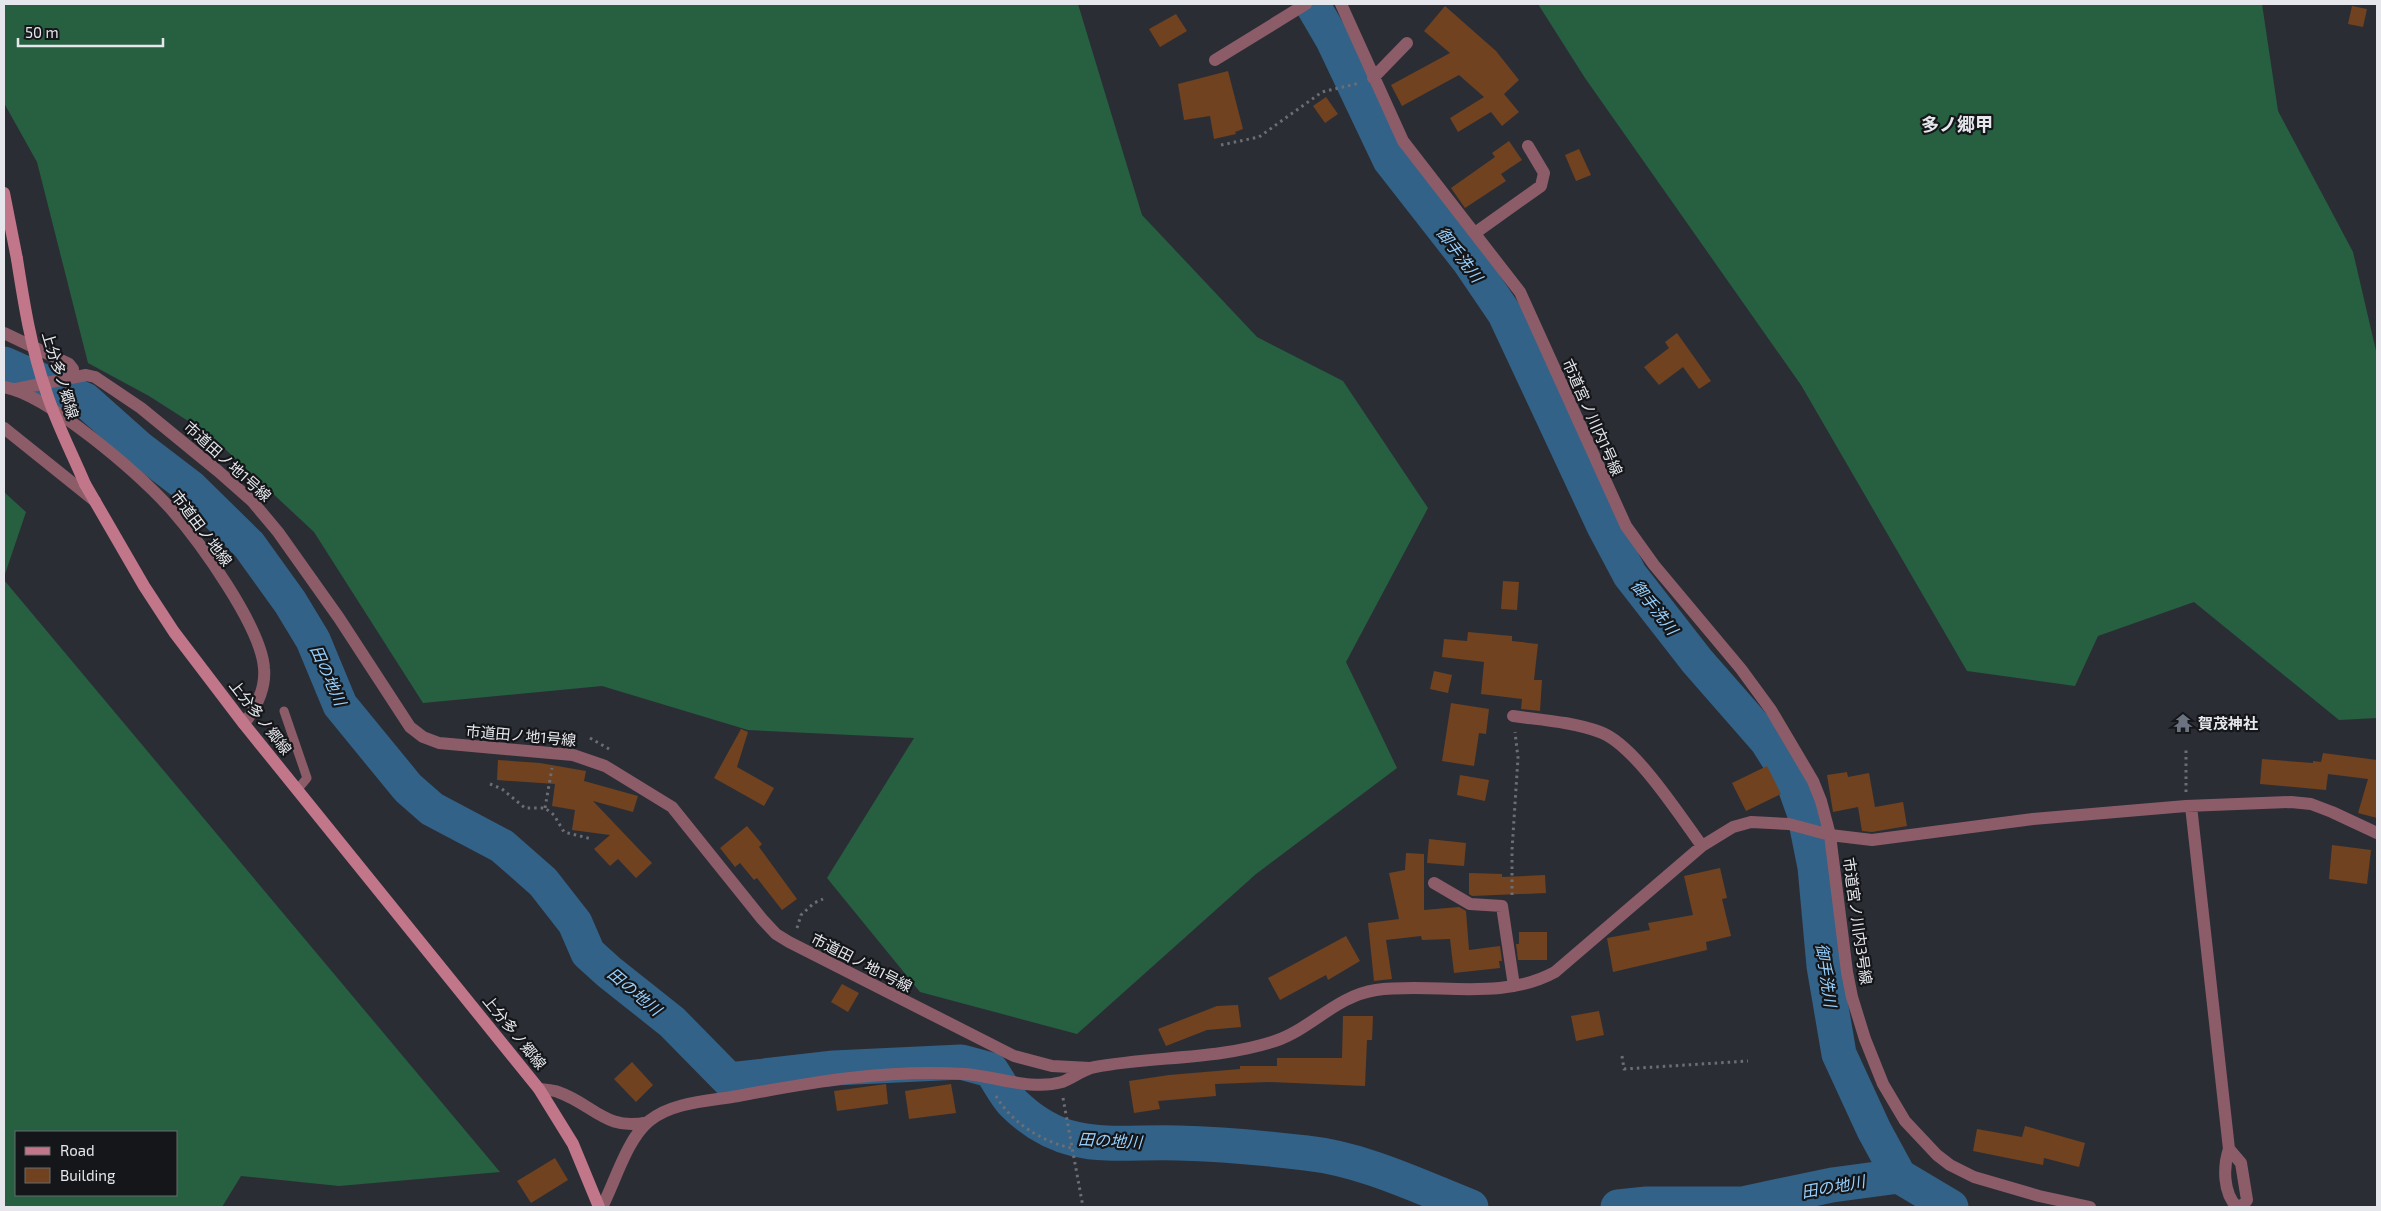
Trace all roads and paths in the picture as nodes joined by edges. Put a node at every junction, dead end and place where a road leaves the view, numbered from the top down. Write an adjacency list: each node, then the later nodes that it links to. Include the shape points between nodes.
1 (1341, 4): 5 (street, 市道宮ノ川内1号線)
2 (1302, 6): 4 (street)
3 (1407, 43): 5 (street)
4 (1215, 60)
5 (1368, 80): 6 (path, via 1322,92 1259,137); 9 (street, 市道宮ノ川内1号線, via 1403,141)
6 (1221, 145)
7 (1528, 146): 9 (street, via 1544,173 1540,186)
8 (4, 193): 14 (main road, 上分多ノ郷線, bridge, via 39,371 57,423)
9 (1475, 233): 25 (street, 市道宮ノ川内1号線, via 1520,292 1626,526 1771,710 1813,781 1821,801)
10 (4, 333): 11 (street, via 69,364 73,369)
11 (70, 378): 12 (street, 市道田ノ地1号線); 35 (street, 市道田ノ地1号線, via 95,377 140,408 252,502 278,532 339,618 410,727 423,737 467,747 574,755 605,766 672,808 685,820 762,919 788,942 1014,1056 1052,1066)
12 (10, 388): 17 (street, 市道田ノ地線, via 43,402 116,458 171,509 201,549 251,626 262,655 263,689)
13 (4, 428): 14 (street)
14 (94, 501): 17 (main road, 上分多ノ郷線, via 174,632)
15 (284, 710): 21 (lane, via 307,778)
16 (1513, 716): 27 (street, via 1583,727 1618,741); 30 (path, via 1518,758 1512,898 1511,907)
17 (244, 724): 21 (main road, 上分多ノ郷線)
18 (2186, 748): 22 (path)
19 (552, 765): 23 (path)
20 (490, 784): 23 (path, via 502,789 525,808)
21 (297, 790): 38 (main road, 上分多ノ郷線)
22 (2189, 806): 24 (street, via 2311,804); 25 (street, via 2033,819 1872,840); 41 (street)
23 (545, 808): 26 (path, via 554,815 564,832)
24 (2377, 833)
25 (1825, 834): 27 (street, via 1789,824 1751,822 1733,827); 44 (street, 市道宮ノ川内3号線, via 1852,997 1883,1084 1905,1121 1936,1154 1974,1177)
26 (592, 839)
27 (1702, 846): 32 (street, via 1555,972)
28 (1434, 883): 30 (street, via 1470,904)
29 (823, 899): 31 (path, via 801,915)
30 (1502, 906): 32 (street)
31 (795, 931)
32 (1514, 986): 35 (street, via 1365,992 1339,1003 1274,1041 1210,1055)
33 (1622, 1056): 34 (path, via 1624,1068)
34 (1748, 1061)
35 (1092, 1068): 37 (street)
36 (985, 1078): 37 (street); 39 (street, via 951,1074 842,1078 689,1104 659,1114); 40 (path, via 1000,1102 1023,1126 1055,1144)
37 (1061, 1082): 40 (path)
38 (539, 1089): 39 (street, via 558,1092 609,1121 634,1125); 42 (main road, 上分多ノ郷線, via 573,1144)
39 (648, 1122): 42 (street, via 636,1135)
40 (1071, 1148): 43 (path)
41 (2229, 1149): 45 (street, via 2224,1164 2230,1200); 46 (street, via 2241,1163 2246,1200)
42 (600, 1207)
43 (1083, 1207)
44 (2090, 1207)
45 (2237, 1207)
46 (2241, 1207)

